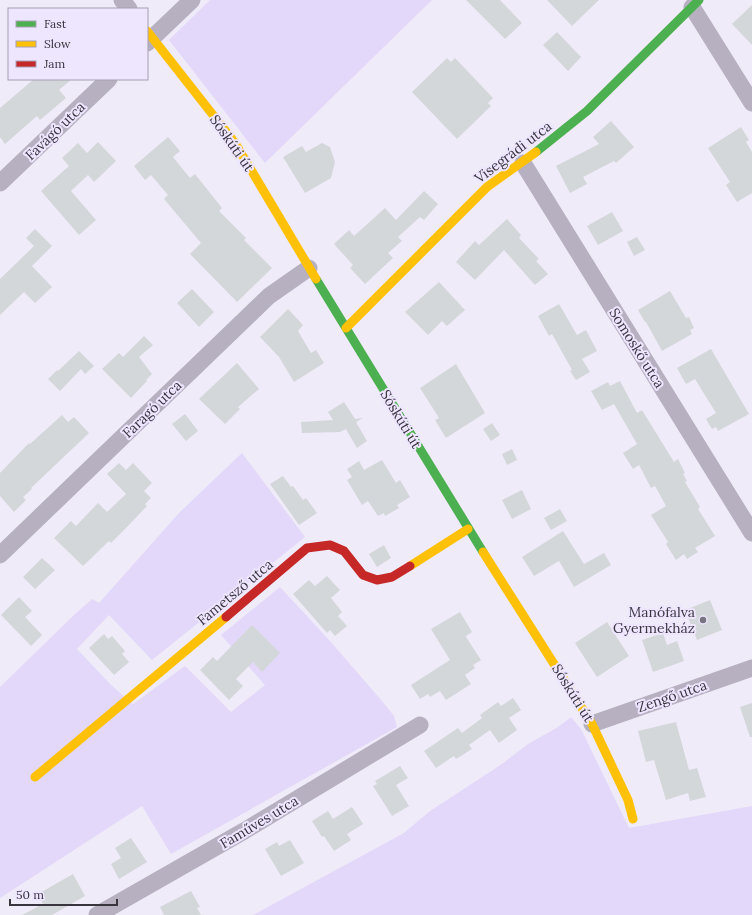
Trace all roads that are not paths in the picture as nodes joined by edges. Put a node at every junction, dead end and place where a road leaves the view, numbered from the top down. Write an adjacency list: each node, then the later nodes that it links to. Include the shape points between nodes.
1 (122, 0): 4 (street)
2 (192, 0): 5 (street)
3 (695, 3): 7 (street); 8 (street, Visegrádi utca, via 587,111)
4 (128, 8)
5 (149, 38): 10 (street, Sóskúti út, via 235,143)
6 (108, 80): 9 (street, Favágó utca)
7 (752, 103)
8 (523, 163): 11 (street, Visegrádi utca, via 487,187); 13 (street, Somoskő utca)
9 (0, 183)
10 (309, 268): 11 (street, Sóskúti út); 14 (street, Faragó utca, via 269,296)
11 (346, 328): 12 (street, Sóskúti út)
12 (468, 529): 16 (street, Sóskúti út); 18 (street, Fametsző utca, via 392,577 377,580 363,575 344,551 330,545 308,548)
13 (752, 533)
14 (0, 555)
15 (752, 668): 16 (street, Zengő utca)
16 (592, 724): 19 (street, Sóskúti út, via 628,800)
17 (420, 725): 20 (street, Faműves utca, via 244,832)
18 (35, 777)
19 (633, 819)
20 (97, 915)

